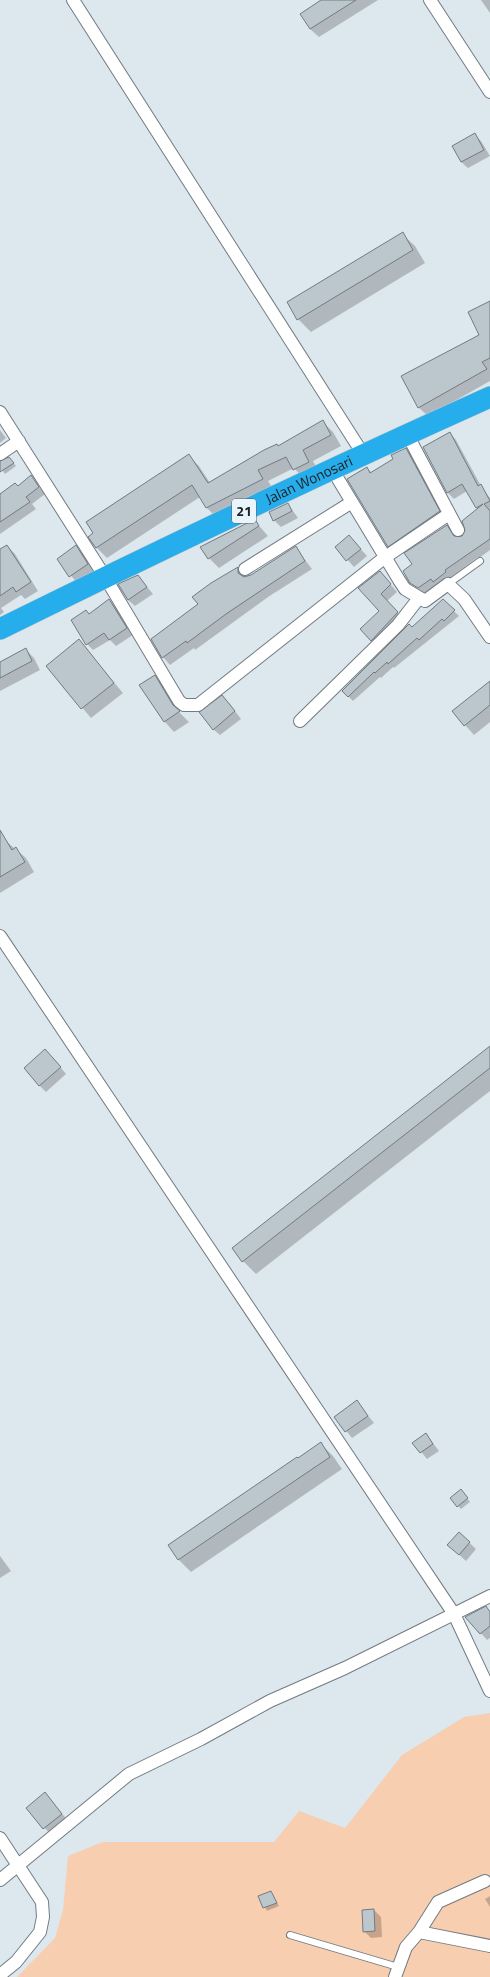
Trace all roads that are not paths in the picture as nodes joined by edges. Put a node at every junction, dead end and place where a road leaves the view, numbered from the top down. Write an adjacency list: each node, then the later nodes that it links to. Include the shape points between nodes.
1 (73, 0): 9 (street)
2 (430, 0): 3 (street)
3 (490, 92)
4 (490, 397): 6 (highway, Jalan Wonosari / 21)
5 (0, 412): 7 (street)
6 (407, 434): 9 (highway, Jalan Wonosari / 21); 12 (street)
7 (19, 441): 8 (street); 17 (street)
8 (0, 454)
9 (363, 454): 10 (highway, Jalan Wonosari / 21)
10 (332, 469): 11 (street); 17 (highway, Jalan Wonosari / 21)
11 (352, 502): 14 (street); 16 (street)
12 (449, 514): 13 (street); 14 (street)
13 (458, 530)
14 (384, 558): 17 (street, via 198,705 190,706 179,701); 19 (street, via 405,589)
15 (480, 561): 18 (lane)
16 (245, 569)
17 (105, 577): 20 (highway, Jalan Wonosari / 21)
18 (448, 584): 19 (street, via 430,599 425,601); 21 (street, via 464,599)
19 (419, 598): 22 (street, via 398,625)
20 (0, 629)
21 (490, 637)
22 (300, 722)
23 (0, 936): 25 (street)
24 (490, 1596): 25 (street)
25 (454, 1614): 26 (street); 28 (street, via 345,1668 270,1701 129,1774)
26 (490, 1691)
27 (0, 1838): 28 (street)
28 (19, 1865): 29 (street); 35 (street, via 42,1902 43,1917 40,1932 16,1962)
29 (0, 1880)
30 (485, 1880): 31 (street, via 438,1902)
31 (419, 1932): 33 (street); 34 (street, via 406,1947)
32 (290, 1935): 34 (lane)
33 (490, 1946)
34 (396, 1972)
35 (0, 1975)

